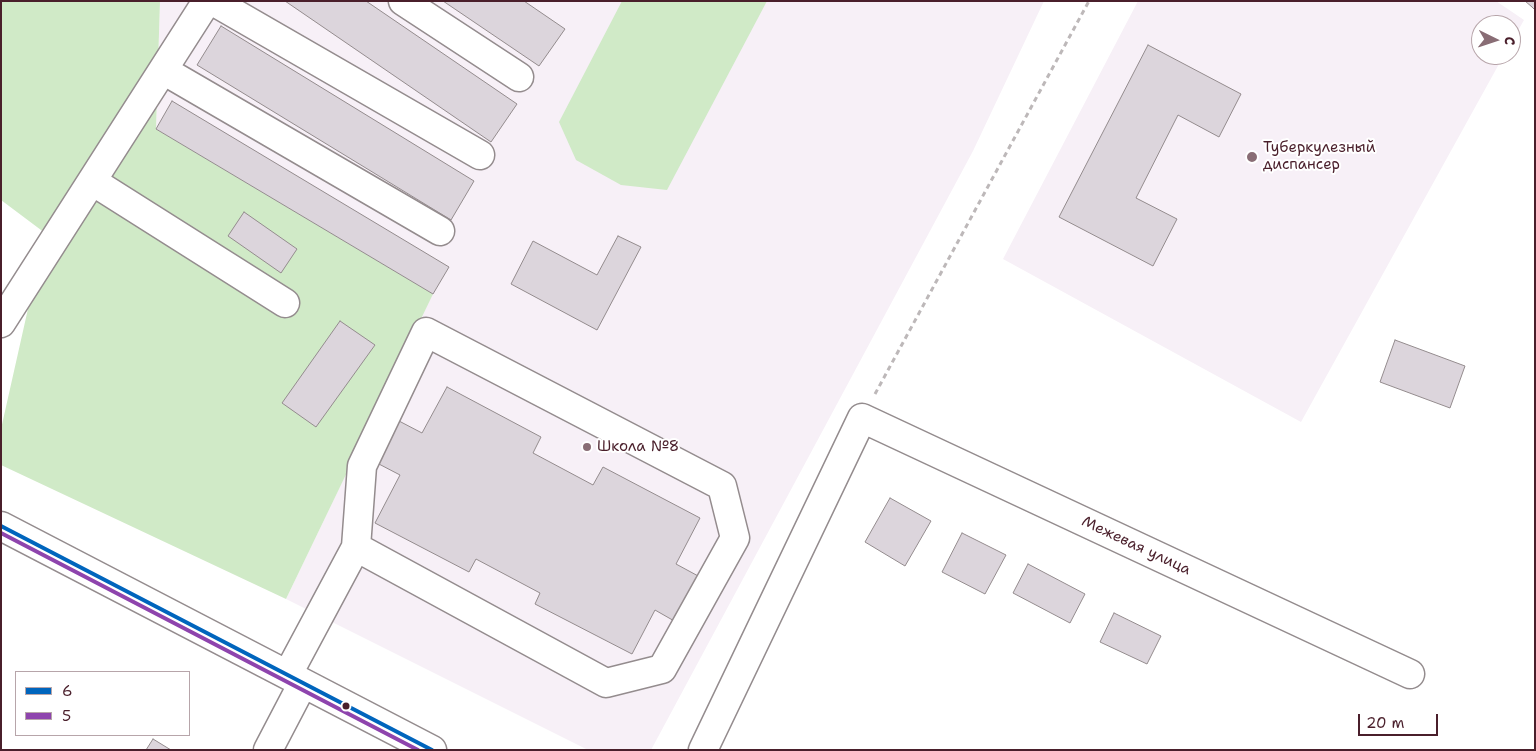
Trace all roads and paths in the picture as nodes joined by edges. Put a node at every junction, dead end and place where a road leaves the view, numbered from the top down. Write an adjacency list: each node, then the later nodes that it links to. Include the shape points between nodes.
1 (207, 1): 5 (street)
2 (213, 1): 7 (street)
3 (403, 1): 6 (street)
4 (1089, 1): 12 (path)
5 (163, 70): 8 (street); 9 (street)
6 (519, 77)
7 (480, 155)
8 (92, 181): 10 (street); 11 (street)
9 (440, 231)
10 (284, 303)
11 (1, 323)
12 (862, 418): 15 (street, Межевая улица); 19 (street)
13 (1, 526): 16 (street)
14 (356, 547): 14 (street, via 362,466 426,332 722,486 735,538 662,669 606,683); 16 (street)
15 (1410, 674)
16 (295, 679): 17 (street); 18 (street)
17 (268, 750)
18 (432, 750)
19 (703, 750)

